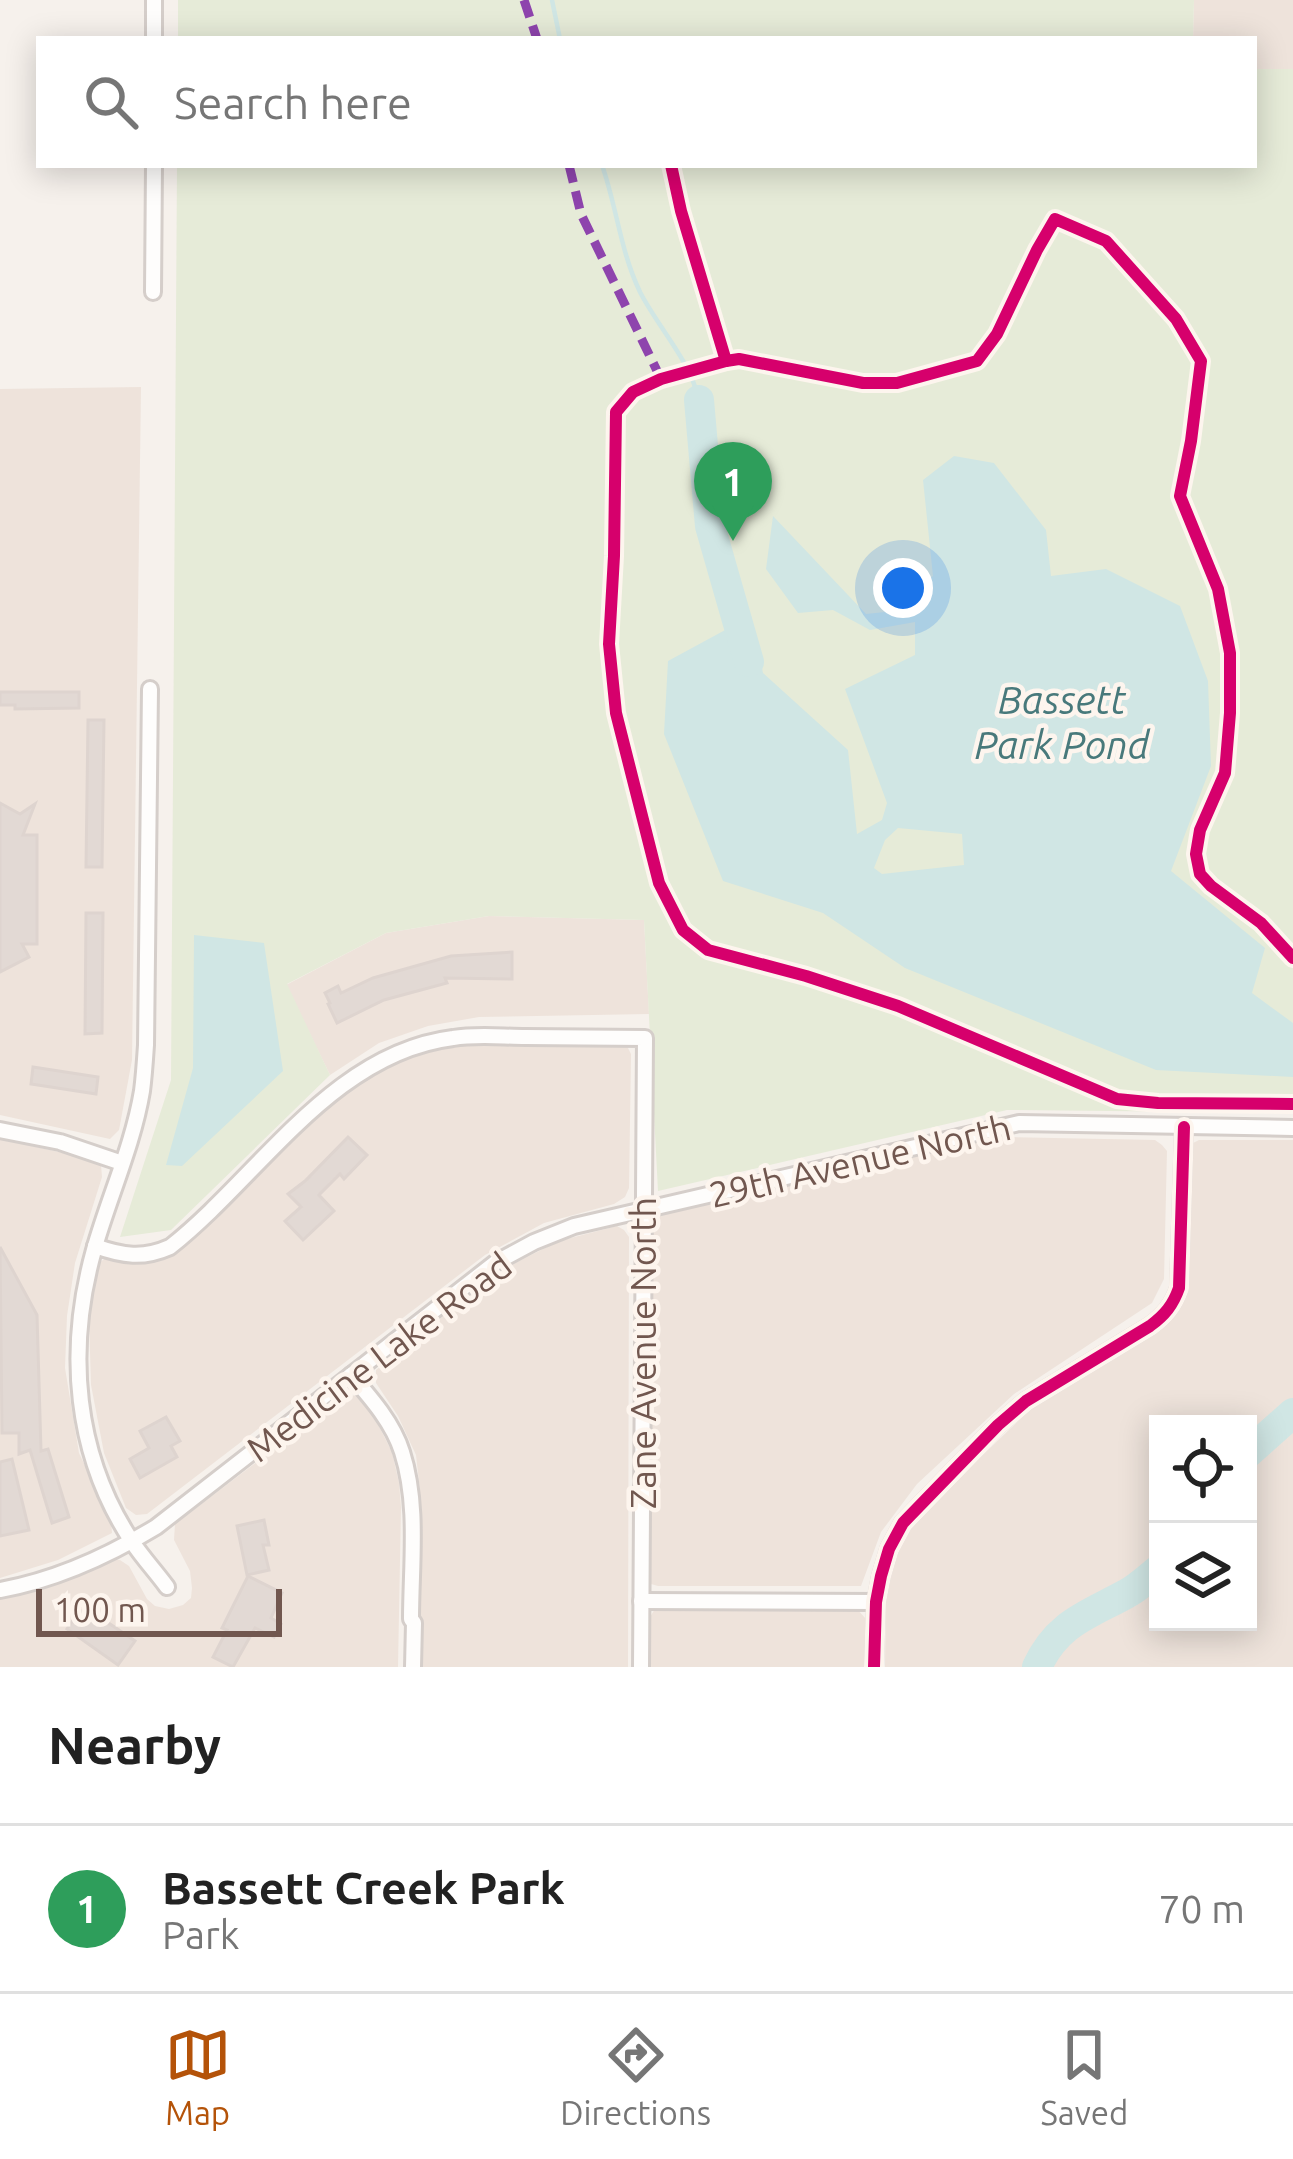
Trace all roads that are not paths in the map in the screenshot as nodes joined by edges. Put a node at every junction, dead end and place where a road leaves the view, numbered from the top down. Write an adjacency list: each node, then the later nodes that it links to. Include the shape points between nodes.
1 (154, 0): 2 (street)
2 (154, 36)
3 (154, 168): 4 (street)
4 (153, 292)
5 (150, 689): 9 (street, via 146,1045)
6 (1184, 1126): 7 (street, 29th Avenue North); 10 (street, 29th Avenue North, via 1019,1123); 17 (street, via 1174,1304 1026,1401 922,1501 889,1549)
7 (1293, 1128)
8 (0, 1130): 9 (street)
9 (122, 1163): 11 (street)
10 (644, 1210): 11 (street, Zane Avenue North, via 646,1038 472,1037 418,1045 354,1076 170,1247 135,1257); 12 (street, Medicine Lake Road, via 574,1226 495,1263); 16 (street, Zane Avenue North)
11 (95, 1246): 13 (street, via 77,1337 77,1384 98,1476)
12 (351, 1375): 13 (street, Medicine Lake Road); 18 (street, via 387,1420 409,1481)
13 (133, 1541): 14 (street); 15 (street, Medicine Lake Road)
14 (167, 1587)
15 (0, 1590)
16 (641, 1601): 17 (street); 19 (street, Zane Avenue North)
17 (876, 1602): 20 (street)
18 (413, 1667)
19 (641, 1667)
20 (874, 1667)

